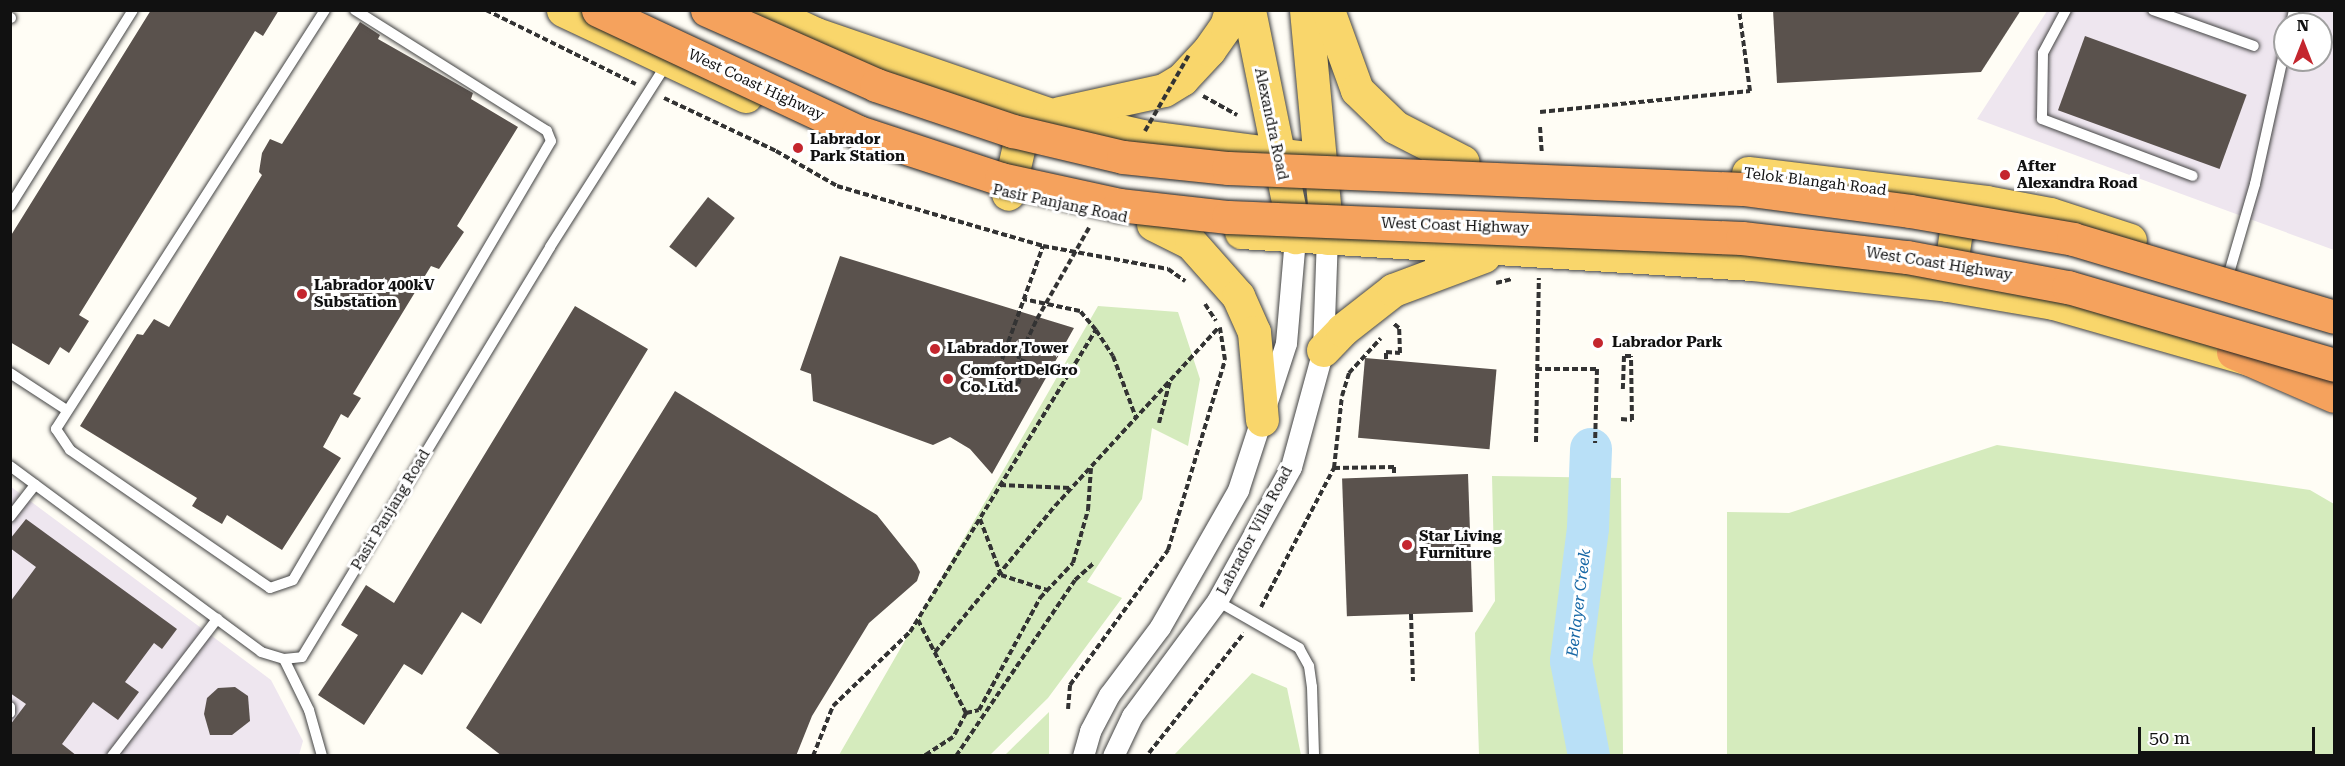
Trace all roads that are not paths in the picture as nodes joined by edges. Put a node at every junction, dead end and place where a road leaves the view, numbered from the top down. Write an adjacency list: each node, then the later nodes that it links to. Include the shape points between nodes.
1 (133, 10): 25 (lane)
2 (325, 10): 40 (lane)
3 (355, 10): 40 (lane, via 547,131 551,141 293,580 270,588 260,583 70,450 56,429)
4 (563, 10): 15 (main road, Pasir Panjang Road)
5 (598, 10): 36 (highway, West Coast Highway, bridge, via 858,132 1001,179 1119,205 1228,217 1742,238 1907,257 2068,287)
6 (707, 10): 33 (highway, bridge, via 876,85 1013,131 1123,157 1228,168 1743,189 1888,208 2073,239)
7 (764, 10): 17 (main road, via 816,34)
8 (1231, 10): 18 (main road, via 1209,50 1182,79 1164,90)
9 (1249, 10): 19 (main road, Alexandra Road)
10 (1306, 10): 20 (main road)
11 (1328, 10): 21 (main road, via 1357,90 1395,127)
12 (2066, 10): 22 (lane, via 2043,53 2042,119)
13 (2153, 10): 14 (lane)
14 (2254, 46)
15 (668, 63): 23 (main road, Pasir Panjang Road, via 794,116 990,191); 48 (lane, Pasir Panjang Road, via 550,248 302,657)
16 (2280, 72): 30 (lane, via 2255,184)
17 (993, 96): 18 (main road); 23 (main road, via 1020,141)
18 (1052, 115): 19 (main road, via 1142,136)
19 (1278, 156): 20 (main road, Telok Blangah Road); 27 (main road, Alexandra Road)
20 (1320, 157): 21 (main road, Telok Blangah Road); 28 (main road)
21 (1463, 162): 24 (main road, Telok Blangah Road, via 1745,173)
22 (2193, 176)
23 (1008, 194): 26 (main road, Pasir Panjang Road)
24 (1986, 202): 30 (main road, Telok Blangah Road, via 2050,214); 31 (main road, via 1956,231)
25 (10, 206)
26 (1153, 224): 27 (main road, Pasir Panjang Road); 41 (main road, via 1191,243 1238,296 1254,332)
27 (1295, 237): 28 (main road); 41 (street, via 1286,343)
28 (1327, 238): 29 (main road); 34 (street, Labrador Villa Road)
29 (1506, 249): 31 (main road, via 1753,264); 34 (main road, via 1450,266 1393,290)
30 (2229, 273): 32 (main road, Telok Blangah Road)
31 (1948, 285): 35 (main road, via 2053,303)
32 (2334, 307)
33 (2334, 316)
34 (1323, 350): 46 (street, Labrador Villa Road, via 1291,466)
35 (2233, 352): 38 (main road); 39 (highway)
36 (2334, 365)
37 (10, 373): 40 (lane)
38 (2334, 391)
39 (2334, 396)
40 (65, 409)
41 (1262, 420): 45 (street, via 1238,490)
42 (10, 466): 43 (lane, Pasir Panjang Road)
43 (35, 484): 44 (lane); 47 (lane, Pasir Panjang Road)
44 (10, 517)
45 (1178, 597): 46 (street, Labrador Villa Road, via 1179,623 1190,625); 53 (street, via 1109,694 1090,730)
46 (1214, 606): 54 (street, Labrador Villa Road, via 1132,716); 55 (lane, via 1253,621 1299,648 1309,666)
47 (217, 619): 48 (lane, Pasir Panjang Road, via 261,652); 51 (lane)
48 (284, 658): 52 (lane, via 309,710)
49 (10, 707): 50 (lane)
50 (10, 712)
51 (112, 756)
52 (322, 756)
53 (1083, 756)
54 (1113, 756)
55 (1314, 756)

